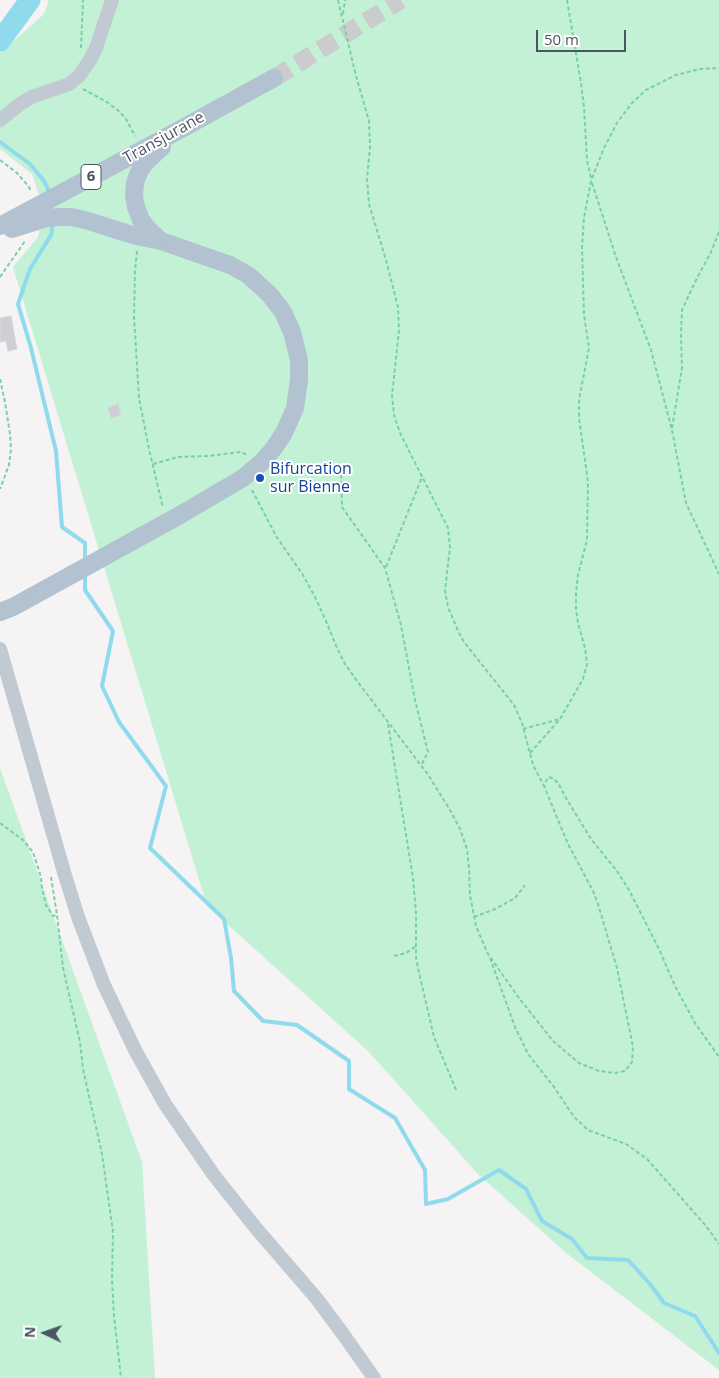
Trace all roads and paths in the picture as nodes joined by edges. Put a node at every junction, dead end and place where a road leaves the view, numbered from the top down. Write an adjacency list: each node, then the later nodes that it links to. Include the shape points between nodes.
1 (83, 0): 7 (path)
2 (112, 0): 10 (street, via 90,60)
3 (338, 0): 6 (path)
4 (345, 0): 6 (path)
5 (567, 0): 14 (path, via 581,83)
6 (343, 17): 25 (path, via 369,121 369,204 398,307 399,330 392,396 394,415)
7 (81, 47)
8 (719, 68): 14 (path, via 676,75 646,90 617,123)
9 (274, 78): 12 (main road, Transjurane / 6)
10 (69, 84): 11 (street, via 32,97); 13 (path, via 114,107 126,119)
11 (0, 120)
12 (183, 128): 15 (main road, Transjurane / 6, bridge); 18 (main road, bridge, via 145,163 134,186 139,215 148,229)
13 (137, 139)
14 (591, 180): 21 (path, via 651,350); 32 (path, via 582,247 584,316 589,348 579,400 588,482 587,540 576,593 587,664)
15 (0, 226)
16 (719, 232): 21 (path, via 682,310 682,368)
17 (0, 234): 18 (main road, bridge, via 32,222 60,217 85,220)
18 (162, 241): 24 (main road, via 230,265 248,275 277,304 292,332 299,360 295,408 274,448)
19 (138, 244): 22 (path, via 134,317 139,398)
20 (0, 379): 26 (path, via 10,434 9,465)
21 (672, 430): 29 (path, via 686,503)
22 (153, 464): 24 (path, via 178,457 240,452 249,455); 27 (path)
23 (342, 468): 28 (path, via 342,507)
24 (249, 473): 27 (main road); 33 (path, via 255,494 276,536 303,575 345,664)
25 (422, 477): 28 (path); 34 (path, via 448,528 450,547 446,591 448,608 458,633 514,705)
26 (0, 489)
27 (172, 512): 30 (main road, bridge, via 34,596)
28 (385, 568): 36 (path, via 401,625 428,752)
29 (719, 574)
30 (0, 612)
31 (0, 649): 48 (street, via 78,917 104,985 135,1050 165,1104 213,1174 321,1304)
32 (560, 720): 34 (path); 35 (path)
33 (388, 722): 36 (path); 41 (path, via 413,878)
34 (523, 729): 35 (path)
35 (529, 753): 37 (path)
36 (421, 766): 40 (path, via 450,810 467,848)
37 (544, 786): 42 (path, via 598,904 633,1047 632,1062 625,1071 599,1071 579,1063 553,1041); 44 (path, via 549,777 558,783 591,839 617,871 695,1023)
38 (0, 823): 47 (path, via 33,852 46,905 52,916 57,915 63,968 102,1154 113,1232 114,1316)
39 (525, 885): 40 (path, via 515,898)
40 (474, 917): 42 (path)
41 (416, 946): 43 (path); 45 (path, via 431,1026)
42 (488, 954): 46 (path, via 528,1054 574,1117 588,1130 626,1144 647,1159)
43 (394, 956)
44 (719, 1057)
45 (457, 1092)
46 (719, 1244)
47 (122, 1378)
48 (374, 1378)

